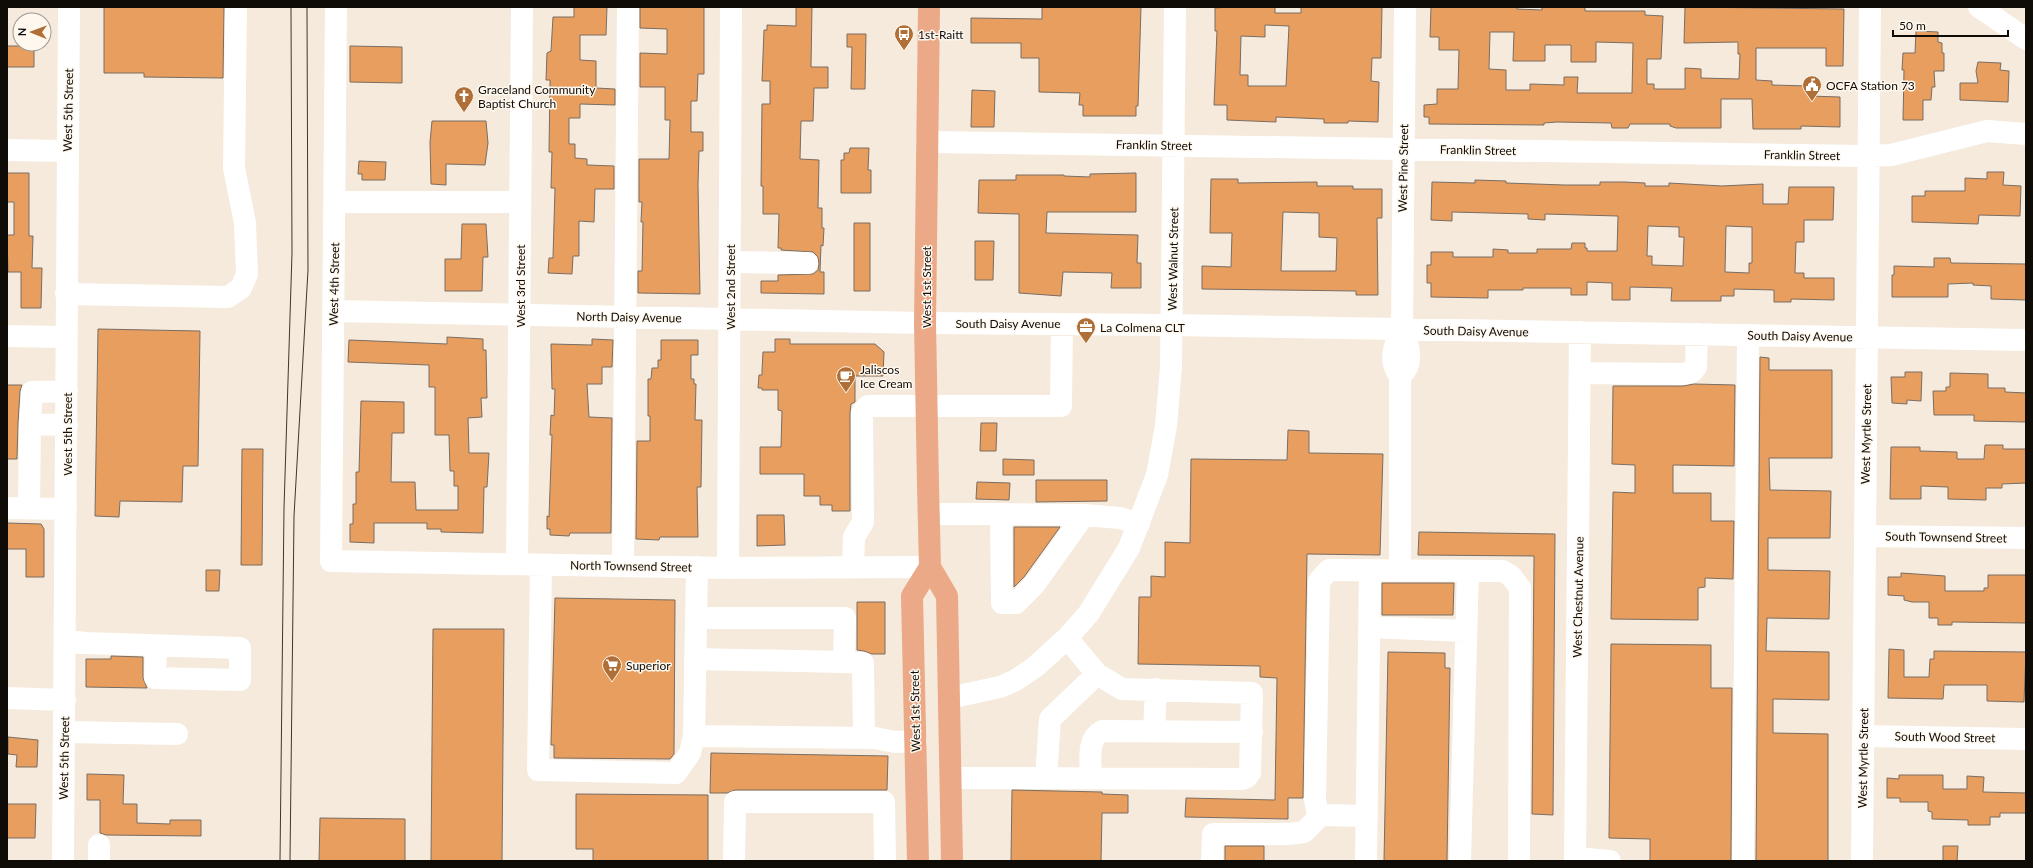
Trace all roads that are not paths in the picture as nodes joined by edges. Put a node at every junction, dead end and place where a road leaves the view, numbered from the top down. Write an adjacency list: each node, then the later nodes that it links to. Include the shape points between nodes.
1 (69, 7): 18 (street, West 5th Street)
2 (236, 7): 24 (street, via 234,168 244,223 247,274 241,288 228,297)
3 (336, 7): 20 (street, West 4th Street)
4 (522, 7): 21 (street, West 3rd Street)
5 (628, 7): 27 (street)
6 (731, 7): 22 (street, West 2nd Street)
7 (929, 7): 14 (main road, West 1st Street)
8 (1175, 7): 15 (street, West Walnut Street)
9 (1405, 7): 16 (street, West Pine Street)
10 (1870, 7): 19 (street, West Myrtle Street)
11 (1979, 7): 12 (street)
12 (2026, 39)
13 (2026, 134): 19 (street, Franklin Street, via 1987,131 1891,155)
14 (927, 142): 15 (street, Franklin Street); 29 (main road, West 1st Street)
15 (1174, 146): 16 (street, Franklin Street); 31 (street, West Walnut Street)
16 (1404, 149): 19 (street, Franklin Street); 32 (street, West Pine Street)
17 (7, 150): 18 (street)
18 (67, 151): 24 (street, West 5th Street)
19 (1869, 156): 38 (street, West Myrtle Street)
20 (334, 202): 21 (street); 25 (street, West 4th Street)
21 (520, 202): 26 (street, West 3rd Street)
22 (730, 262): 23 (street); 28 (street, West 2nd Street)
23 (807, 263)
24 (66, 294): 37 (street, West 5th Street)
25 (333, 311): 26 (street, North Daisy Avenue); 54 (street, West 4th Street)
26 (519, 315): 27 (street, North Daisy Avenue); 55 (street, West 3rd Street)
27 (624, 317): 28 (street, North Daisy Avenue); 57 (street)
28 (730, 319): 29 (street, North Daisy Avenue); 61 (street, West 2nd Street)
29 (925, 323): 30 (street, South Daisy Avenue); 42 (main road, West 1st Street)
30 (1062, 324): 31 (street, South Daisy Avenue); 42 (street, via 1061,406)
31 (1172, 325): 32 (street, South Daisy Avenue); 51 (street, West Walnut Street, via 1166,426 1157,476)
32 (1402, 330): 33 (street, South Daisy Avenue); 63 (street, via 1409,344 1409,360 1406,371 1400,376)
33 (1580, 332): 34 (street, South Daisy Avenue); 40 (street, West Chestnut Avenue)
34 (1697, 334): 36 (street, South Daisy Avenue); 40 (street, via 1696,367 1692,372)
35 (7, 336): 37 (street)
36 (1748, 336): 38 (street, South Daisy Avenue); 103 (street)
37 (65, 337): 41 (street, West 5th Street)
38 (1867, 338): 39 (street, South Daisy Avenue); 52 (street, West Myrtle Street)
39 (2026, 340)
40 (1580, 373): 92 (street, West Chestnut Avenue)
41 (67, 391): 43 (street, via 32,392); 44 (street, West 5th Street)
42 (926, 405): 48 (main road, West 1st Street); 59 (street, via 868,406 862,413 863,522 854,537)
43 (30, 424): 44 (street); 46 (street)
44 (67, 425): 47 (street, West 5th Street)
45 (7, 508): 46 (street)
46 (29, 508): 47 (street)
47 (66, 509): 69 (street, West 5th Street)
48 (929, 514): 49 (street); 60 (main road, West 1st Street)
49 (1001, 514): 50 (street); 50 (street, via 1002,603 1016,603 1034,585)
50 (1084, 515): 51 (street, via 1120,518)
51 (1139, 524): 68 (street, West Walnut Street, via 1110,583 1090,613)
52 (1865, 536): 53 (street, South Townsend Street); 83 (street, West Myrtle Street)
53 (2026, 538)
54 (331, 561): 55 (street, North Townsend Street)
55 (517, 564): 56 (street, North Townsend Street)
56 (541, 565): 57 (street, North Townsend Street); 82 (street, via 538,770 676,773 690,753)
57 (623, 566): 58 (street, North Townsend Street)
58 (697, 567): 61 (street, North Townsend Street); 65 (street)
59 (853, 567): 60 (street, North Townsend Street); 61 (street, North Townsend Street)
60 (930, 567): 76 (main road, West 1st Street, via 946,596); 86 (main road, West 1st Street, via 912,596)
61 (728, 568)
62 (1370, 571): 63 (street); 66 (street); 90 (street, via 1330,570 1319,581 1315,800)
63 (1400, 571): 64 (street)
64 (1468, 571): 67 (street); 101 (street, via 1503,571 1511,576 1520,588)
65 (696, 618): 71 (street); 72 (street, via 845,618)
66 (1369, 627): 67 (street); 91 (street)
67 (1466, 631): 100 (street)
68 (1067, 638): 73 (street); 76 (street, West Walnut Street, via 1035,667 1016,680 1000,687)
69 (65, 641): 70 (street); 77 (street, West 5th Street)
70 (156, 646)
71 (695, 659): 72 (street); 82 (street)
72 (844, 662): 84 (street, via 863,663)
73 (1097, 674): 74 (street, via 1122,689); 88 (street, via 1050,719)
74 (1156, 689): 79 (street); 80 (street, via 1252,693)
75 (7, 698): 77 (street)
76 (949, 698): 87 (main road, West 1st Street)
77 (65, 700): 78 (street, West 5th Street)
78 (65, 732): 81 (street); 93 (street, West 5th Street)
79 (1154, 732): 80 (street); 89 (street, via 1102,731 1096,734 1092,741)
80 (1252, 732): 89 (street, via 1250,773 1242,779)
81 (177, 734)
82 (694, 736): 84 (street)
83 (1864, 736): 85 (street, South Wood Street); 104 (street, West Myrtle Street)
84 (864, 738): 86 (street, via 895,742)
85 (2026, 739)
86 (916, 741): 96 (main road, West 1st Street)
87 (950, 778): 88 (street); 97 (main road, West 1st Street)
88 (1046, 778): 89 (street)
89 (1091, 778)
90 (1321, 815): 91 (street); 98 (street, via 1304,832 1212,834)
91 (1367, 816): 99 (street)
92 (1575, 859): 102 (street)
93 (63, 861)
94 (734, 861): 95 (street, via 735,802 884,802)
95 (885, 861)
96 (918, 861)
97 (952, 861)
98 (1212, 861)
99 (1366, 861)
100 (1460, 861)
101 (1519, 861)
102 (1610, 861)
103 (1743, 861)
104 (1862, 861)

